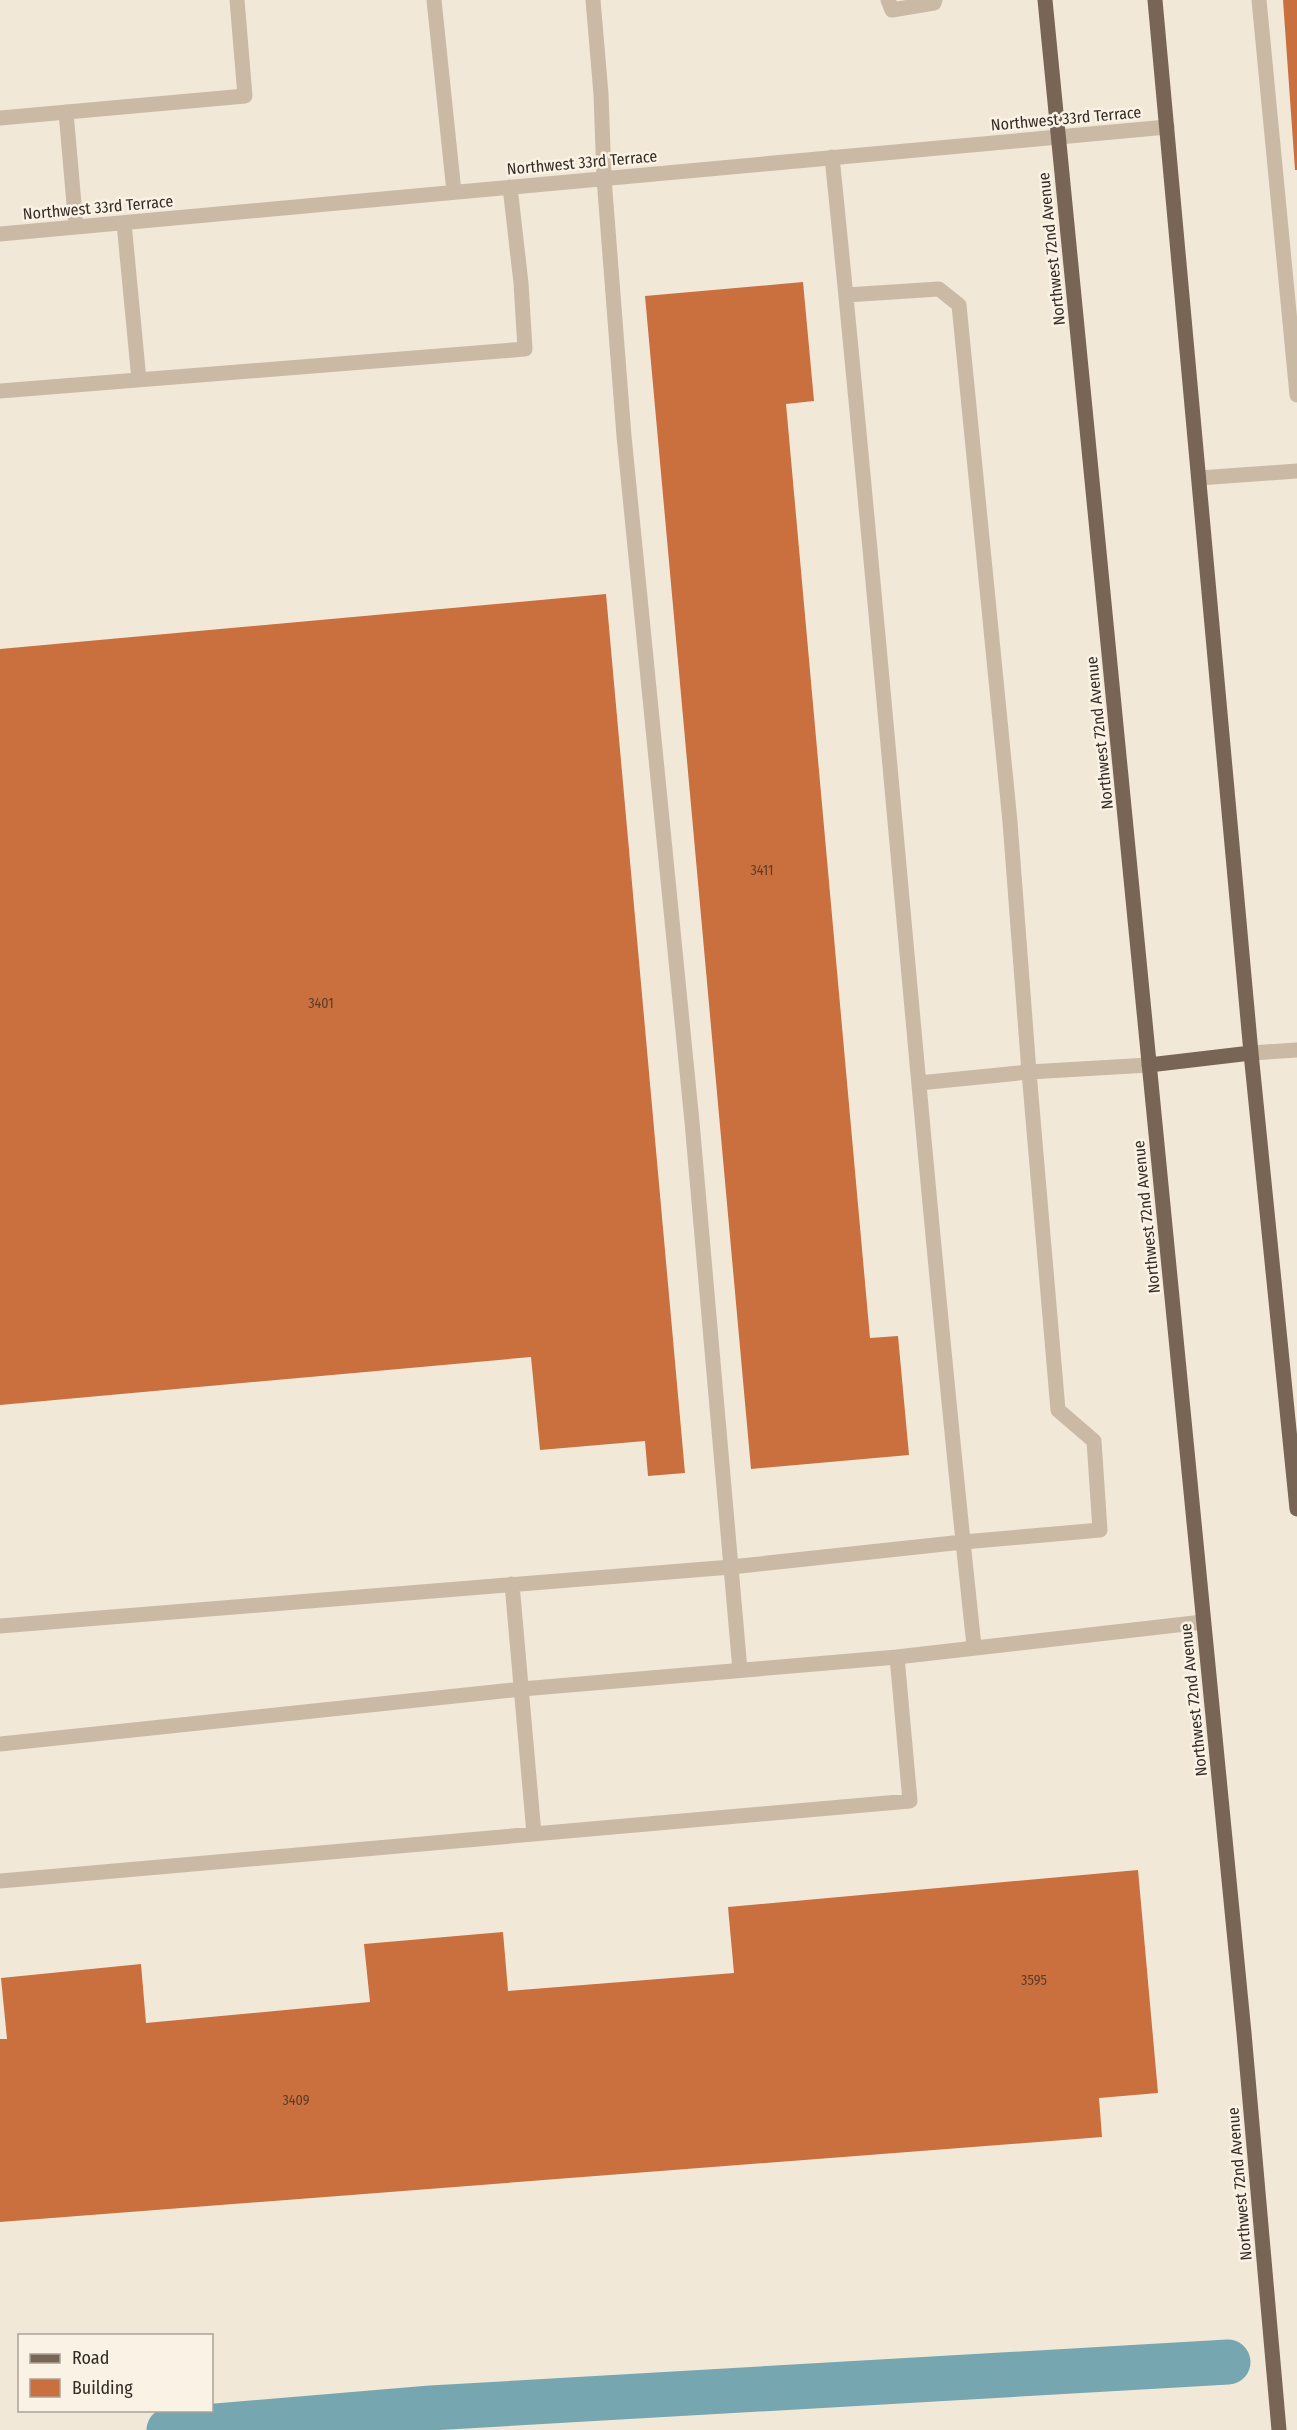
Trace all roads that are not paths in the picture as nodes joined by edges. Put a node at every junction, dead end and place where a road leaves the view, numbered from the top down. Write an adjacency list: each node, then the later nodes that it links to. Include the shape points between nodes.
1 (237, 0): 9 (street, via 245,96)
2 (434, 0): 16 (street)
3 (592, 0): 14 (street)
4 (888, 0): 5 (street, via 892,10)
5 (935, 0)
6 (1045, 0): 12 (main road, Northwest 72nd Avenue)
7 (1155, 0): 11 (main road)
8 (1259, 0): 23 (street)
9 (66, 112): 10 (street); 18 (street)
10 (0, 118)
11 (1167, 127): 12 (street, Northwest 33rd Terrace); 25 (main road)
12 (1058, 136): 13 (street, Northwest 33rd Terrace); 28 (main road, Northwest 72nd Avenue)
13 (832, 157): 14 (street, Northwest 33rd Terrace); 20 (street)
14 (604, 178): 15 (street, Northwest 33rd Terrace); 33 (street, via 624,436 692,1122)
15 (510, 187): 16 (street, Northwest 33rd Terrace); 21 (street, via 525,349)
16 (454, 192): 17 (street, Northwest 33rd Terrace)
17 (124, 223): 18 (street, Northwest 33rd Terrace); 21 (street)
18 (76, 227): 19 (street, Northwest 33rd Terrace)
19 (0, 234)
20 (846, 295): 29 (street, via 939,289 959,305 1010,822); 30 (street)
21 (139, 380): 22 (street)
22 (0, 391)
23 (1297, 395)
24 (1297, 471): 25 (street)
25 (1199, 478): 27 (main road)
26 (1297, 1050): 27 (street)
27 (1251, 1053): 28 (main road); 31 (main road)
28 (1149, 1065): 29 (street); 35 (main road, Northwest 72nd Avenue)
29 (1029, 1072): 30 (street); 32 (street, via 1058,1410 1094,1441 1100,1530)
30 (919, 1083): 32 (street)
31 (1297, 1509)
32 (963, 1542): 33 (street); 37 (street)
33 (731, 1567): 34 (street); 39 (street)
34 (512, 1584): 36 (street); 40 (street)
35 (1203, 1622): 37 (street); 44 (main road, Northwest 72nd Avenue)
36 (0, 1626)
37 (974, 1646): 38 (street)
38 (897, 1657): 39 (street); 42 (street, via 910,1801)
39 (740, 1670): 40 (street)
40 (522, 1689): 41 (street); 42 (street)
41 (0, 1744)
42 (534, 1834): 43 (street)
43 (0, 1881)
44 (1280, 2430)

